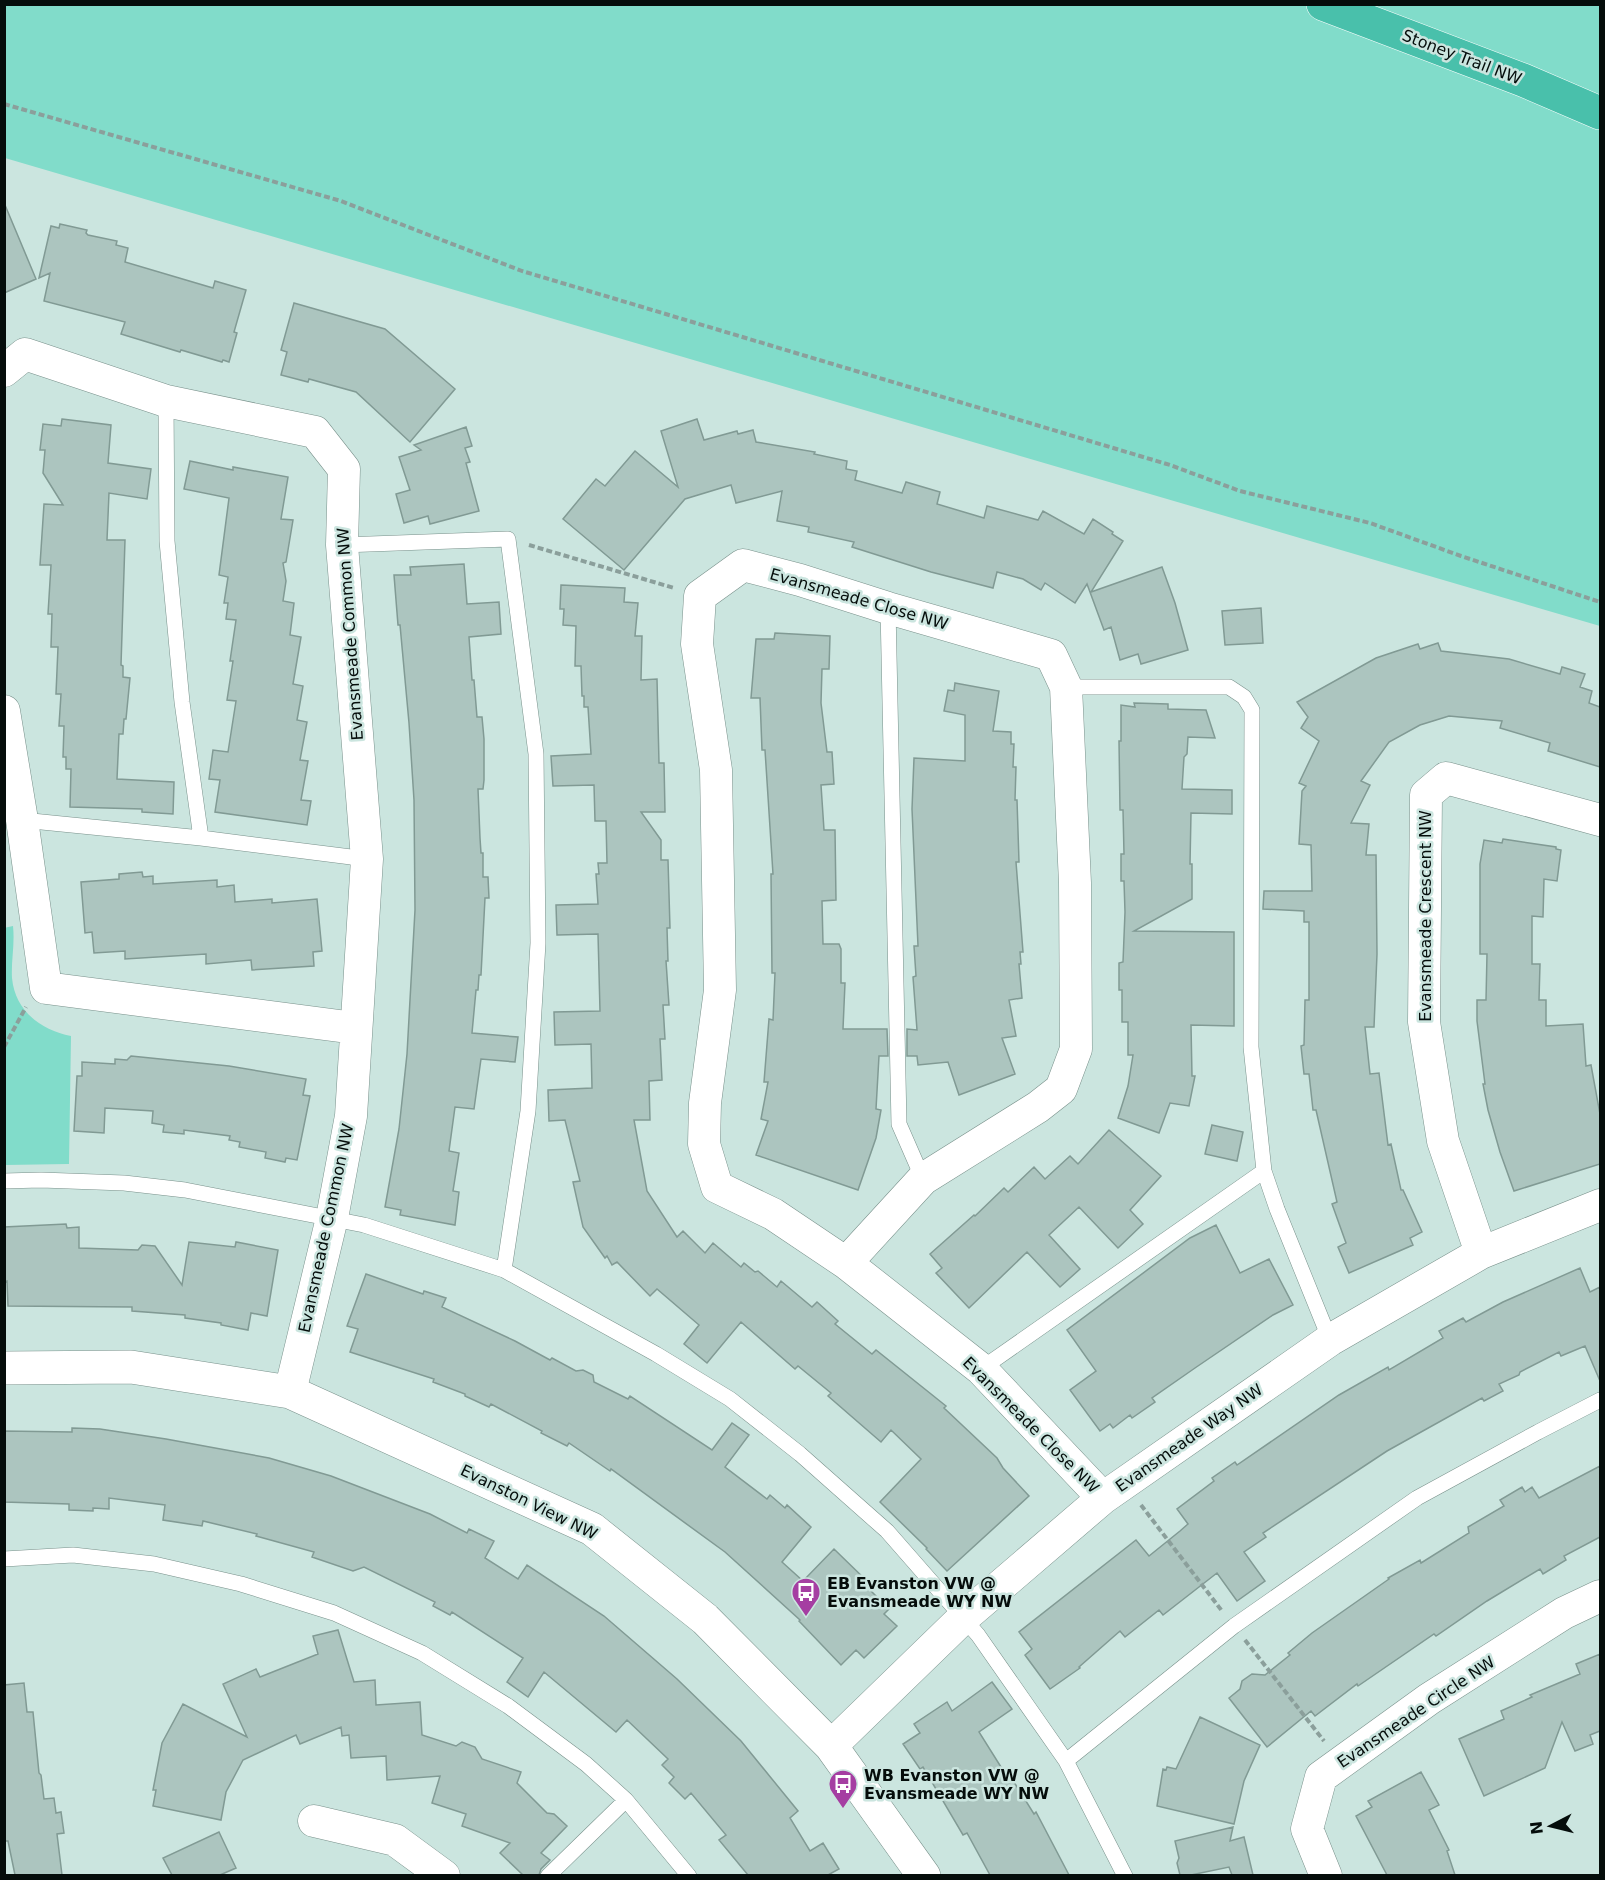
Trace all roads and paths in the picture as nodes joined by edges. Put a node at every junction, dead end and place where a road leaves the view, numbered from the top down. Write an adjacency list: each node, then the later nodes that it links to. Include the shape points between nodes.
1 (1323, 4): 3 (highway, Stoney Trail NW)
2 (4, 104): 9 (path, via 341,201 522,271 1170,465 1240,490 1370,523)
3 (1600, 113)
4 (4, 371): 5 (street, Evansmeade Common NW, via 25,354)
5 (166, 401): 7 (street, Evansmeade Common NW, via 315,432 344,469); 15 (lane, via 167,541 182,702)
6 (508, 539): 7 (lane); 8 (path); 27 (lane, via 536,754 538,943 528,1111)
7 (342, 545): 16 (street, Evansmeade Common NW)
8 (700, 596): 10 (street, Evansmeade Close NW, via 743,565); 26 (street, Evansmeade Close NW, via 697,644 716,770 720,990 705,1103 704,1144 717,1187 773,1214)
9 (1600, 602)
10 (888, 608): 11 (street, Evansmeade Close NW, via 1051,654); 21 (lane, via 899,1124)
11 (1066, 687): 20 (lane, via 1229,687 1244,697 1252,710 1251,1047); 21 (street, Evansmeade Close NW, via 1076,883 1076,1050 1060,1089)
12 (4, 711): 13 (street)
13 (22, 820): 15 (lane); 18 (street, via 46,988)
14 (1600, 820): 25 (street, Evansmeade Crescent NW, via 1446,778 1426,795 1424,1022 1443,1141)
15 (201, 838): 16 (lane)
16 (367, 859): 18 (street, Evansmeade Common NW)
17 (26, 1007): 19 (path)
18 (355, 1028): 24 (street, Evansmeade Common NW, via 351,1116)
19 (4, 1047)
20 (1264, 1171): 28 (lane); 30 (lane)
21 (923, 1179): 26 (street, Evansmeade Close NW)
22 (4, 1181): 24 (lane, via 124,1183 246,1200)
23 (1600, 1205): 25 (street, Evansmeade Way NW)
24 (332, 1218): 27 (lane); 31 (street, Evansmeade Common NW)
25 (1481, 1253): 28 (street, Evansmeade Way NW)
26 (846, 1263): 30 (street, Evansmeade Close NW)
27 (504, 1270): 36 (lane, via 730,1400 800,1454 888,1531)
28 (1330, 1340): 33 (street, Evansmeade Way NW)
29 (4, 1368): 31 (street, Evanston View NW, via 131,1367)
30 (981, 1369): 33 (street, Evansmeade Close NW)
31 (290, 1392): 38 (street, Evanston View NW, via 592,1529 705,1619)
32 (1600, 1400): 37 (lane, via 1417,1498)
33 (1114, 1490): 36 (street, Evansmeade Way NW); 37 (path)
34 (4, 1559): 41 (lane, via 74,1555 154,1564 241,1584 334,1613 422,1653 508,1706 586,1764)
35 (1600, 1596): 40 (street, Evansmeade Circle NW, via 1564,1613 1429,1699)
36 (963, 1618): 38 (street, Evansmeade Way NW); 39 (lane)
37 (1234, 1626): 39 (lane); 40 (path)
38 (831, 1746): 46 (street, Evanston View NW)
39 (1066, 1761): 47 (lane)
40 (1340, 1764): 48 (street, Evansmeade Circle NW, via 1321,1777 1307,1829)
41 (626, 1800): 44 (lane); 45 (lane)
42 (314, 1821): 43 (street, via 395,1840)
43 (444, 1875)
44 (548, 1875)
45 (688, 1875)
46 (924, 1875)
47 (1125, 1875)
48 (1326, 1875)

